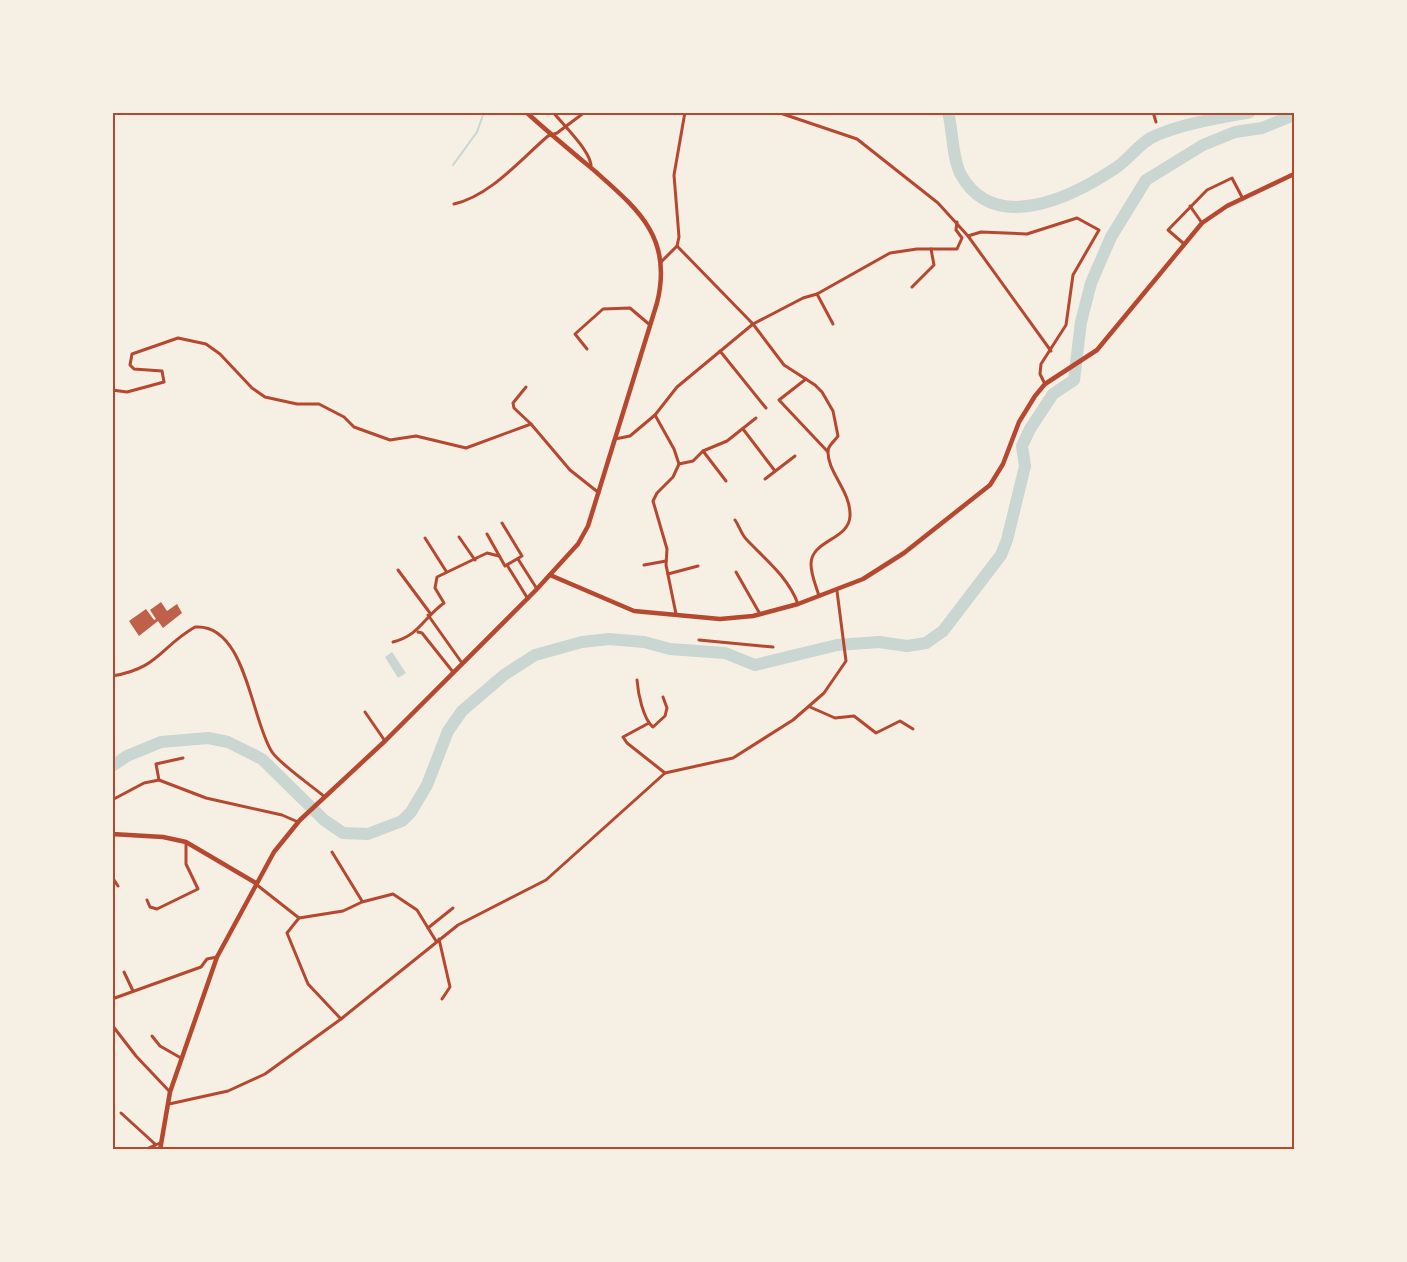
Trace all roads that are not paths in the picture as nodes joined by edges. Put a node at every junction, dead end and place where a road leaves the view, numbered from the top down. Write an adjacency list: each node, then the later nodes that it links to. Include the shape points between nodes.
1 (526, 112): 9 (main road)
2 (553, 112): 8 (street)
3 (585, 112): 8 (street)
4 (685, 112): 19 (street, via 674,175 680,218)
5 (777, 112): 15 (street, via 857,139)
6 (1153, 112): 7 (street)
7 (1156, 122)
8 (566, 127): 9 (street); 10 (street, via 589,158)
9 (552, 135): 10 (main road); 13 (street, via 468,201)
10 (591, 168): 21 (main road, via 645,220)
11 (1294, 174): 12 (main road)
12 (1243, 199): 14 (street, via 1232,178 1207,190); 16 (main road)
13 (454, 204)
14 (1190, 206): 16 (street); 18 (street, via 1168,230)
15 (957, 222): 17 (street); 20 (street, via 956,230 962,238 957,249)
16 (1202, 223): 18 (main road)
17 (968, 236): 29 (street); 29 (street, via 981,232 1027,234 1077,218 1099,230 1073,275 1066,325)
18 (1183, 243): 31 (main road, via 1105,341 1085,360)
19 (677, 246): 21 (street); 24 (street)
20 (931, 249): 22 (street, via 934,265); 23 (street, via 890,253)
21 (661, 262): 26 (main road, via 659,295)
22 (912, 287)
23 (817, 294): 24 (street); 25 (street)
24 (753, 324): 28 (street); 30 (street, via 784,365)
25 (833, 324)
26 (650, 325): 27 (street, via 630,308 603,309 574,334); 39 (main road)
27 (587, 349)
28 (720, 351): 34 (street); 35 (street, via 677,387)
29 (1051, 351): 31 (street, via 1040,369)
30 (806, 379): 41 (street, via 822,392 836,419 838,436); 41 (street, via 779,400)
31 (1045, 384): 66 (main road, via 1027,406 1003,464 985,490 883,567)
32 (526, 387): 37 (street, via 513,403)
33 (112, 390): 37 (street, via 127,392 164,382 162,371 134,369 130,358 135,351 178,338 211,346 265,397 319,404 354,427 390,440 416,436 466,447)
34 (766, 408)
35 (655, 415): 39 (street, via 630,436); 43 (street)
36 (756, 418): 38 (street)
37 (531, 424): 47 (street, via 570,470)
38 (743, 429): 40 (street); 44 (street)
39 (615, 439): 47 (main road)
40 (703, 452): 43 (street, via 693,461); 46 (street)
41 (828, 453): 67 (street, via 848,497 850,518 844,530 813,556 811,564)
42 (795, 456): 44 (street)
43 (679, 464): 56 (street, via 674,477 653,501 662,524)
44 (776, 471): 45 (street)
45 (765, 479)
46 (726, 481)
47 (599, 493): 64 (main road, via 580,542)
48 (735, 520): 69 (street, via 745,539 775,568)
49 (502, 523): 54 (street, via 522,556)
50 (487, 534): 53 (street)
51 (459, 537): 55 (street)
52 (425, 538): 61 (street)
53 (499, 556): 55 (street, via 488,553); 57 (street)
54 (518, 559): 57 (street); 65 (street)
55 (475, 560): 61 (street)
56 (666, 561): 58 (street); 63 (street)
57 (507, 565): 68 (street)
58 (644, 565)
59 (698, 567): 63 (street)
60 (398, 570): 70 (street)
61 (447, 572): 70 (street, via 437,577 435,588 444,603)
62 (736, 572): 71 (street)
63 (668, 574): 72 (street)
64 (550, 575): 65 (main road); 72 (main road, via 627,609)
65 (537, 589): 68 (main road)
66 (837, 591): 67 (main road); 82 (street, via 845,652 843,668)
67 (820, 598): 69 (main road)
68 (528, 599): 77 (main road)
69 (798, 604): 71 (main road)
70 (429, 614): 73 (street); 77 (street)
71 (760, 614): 72 (main road, via 720,619)
72 (676, 615)
73 (418, 632): 75 (street); 78 (street)
74 (699, 640): 76 (street)
75 (393, 642)
76 (773, 647)
77 (462, 663): 78 (main road)
78 (453, 672): 86 (main road)
79 (112, 676): 90 (street, via 133,673 195,627 217,632 237,661 272,753)
80 (637, 680): 84 (street)
81 (663, 697): 84 (street, via 665,716 653,726)
82 (810, 707): 85 (street, via 835,718 854,716 876,733 900,721); 88 (street, via 740,755)
83 (365, 712): 86 (street)
84 (649, 723): 88 (street, via 623,737)
85 (913, 729)
86 (385, 741): 90 (main road)
87 (183, 758): 89 (street, via 156,764)
88 (665, 773): 104 (street, via 546,880 458,925)
89 (159, 780): 91 (street, via 144,783); 92 (street, via 206,798)
90 (323, 798): 92 (main road)
91 (112, 800)
92 (299, 821): 97 (main road)
93 (112, 834): 94 (main road)
94 (186, 842): 97 (main road); 99 (street, via 186,864 198,890 157,909 150,907)
95 (332, 852): 100 (street)
96 (112, 877): 98 (street)
97 (255, 883): 102 (street); 105 (main road)
98 (118, 886)
99 (147, 900)
100 (362, 902): 102 (street, via 343,911); 103 (street, via 393,894 417,910)
101 (453, 908): 103 (street)
102 (299, 918): 110 (street, via 287,933 308,984)
103 (428, 928): 104 (street)
104 (437, 940): 109 (street, via 450,987); 110 (street)
105 (217, 957): 107 (street, via 207,959 201,967); 113 (main road)
106 (124, 972): 107 (street)
107 (133, 991): 108 (street)
108 (112, 999)
109 (442, 999)
110 (341, 1019): 115 (street, via 251,1082 184,1103)
111 (112, 1025): 114 (street)
112 (152, 1036): 113 (street, via 160,1046)
113 (182, 1058): 114 (main road)
114 (170, 1092): 115 (main road)
115 (167, 1104): 117 (main road)
116 (121, 1113): 117 (street)
117 (158, 1144): 118 (street); 119 (street); 120 (main road)
118 (144, 1149)
119 (152, 1149)
120 (159, 1149)

